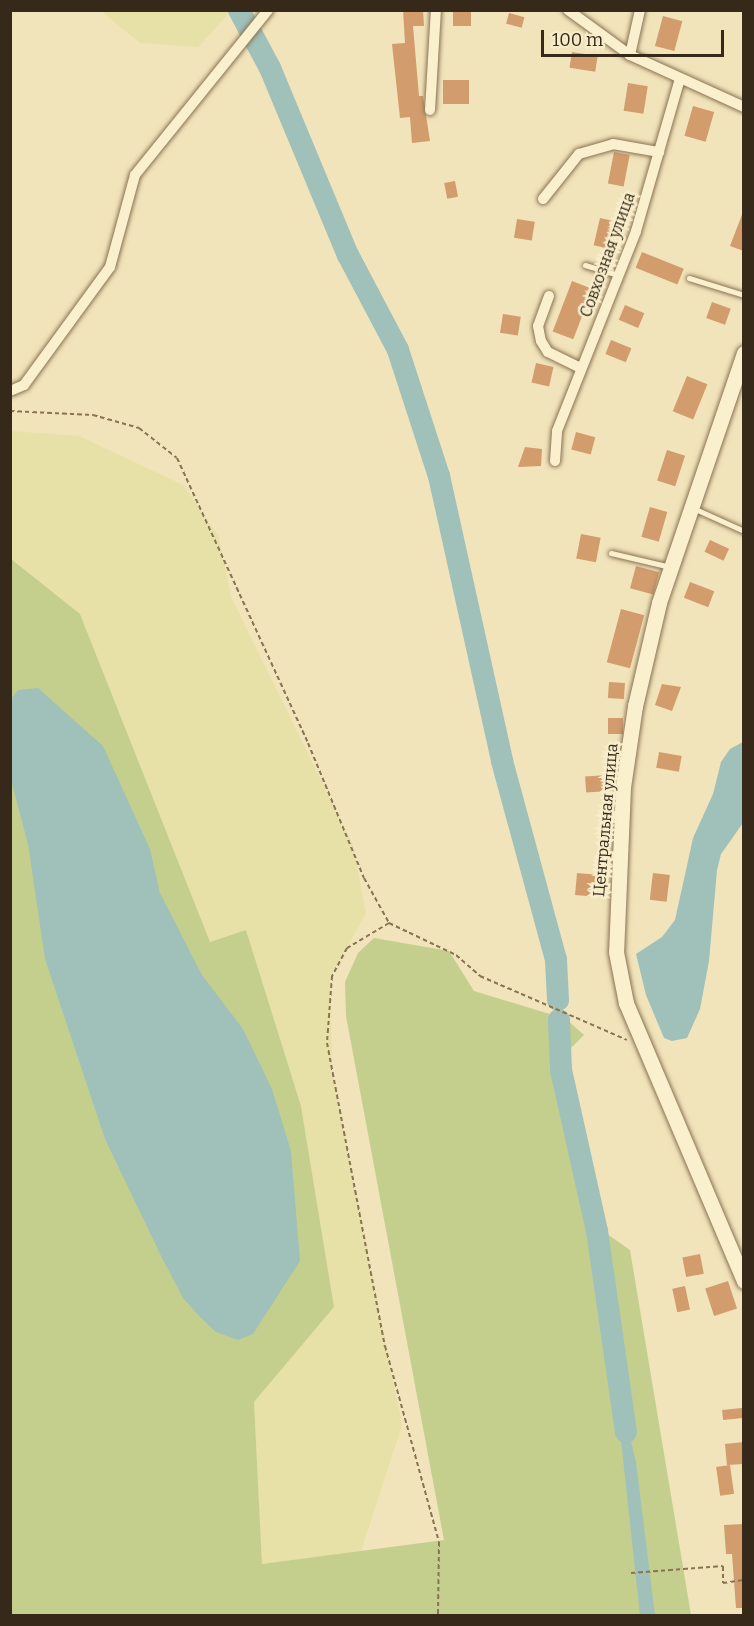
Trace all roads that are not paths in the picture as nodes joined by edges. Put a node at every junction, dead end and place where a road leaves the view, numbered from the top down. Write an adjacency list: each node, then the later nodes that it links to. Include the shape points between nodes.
1 (268, 10): 18 (street, via 135,175 110,267 24,385)
2 (435, 10): 8 (street)
3 (640, 10): 5 (street)
4 (573, 12): 5 (street)
5 (630, 55): 6 (street)
6 (680, 79): 7 (street); 9 (street, Совхозная улица)
7 (744, 107)
8 (430, 110)
9 (658, 152): 10 (street, via 613,144 579,154); 12 (street, Совхозная улица)
10 (543, 199)
11 (585, 265): 12 (lane)
12 (619, 276): 17 (street, Совхозная улица)
13 (689, 278): 14 (lane)
14 (744, 295)
15 (549, 296): 17 (street, via 538,326 541,341 548,352)
16 (744, 353): 20 (street, Центральная улица)
17 (579, 367): 19 (street, Совхозная улица, via 557,431)
18 (10, 391)
19 (555, 461)
20 (692, 507): 21 (lane); 23 (street, Центральная улица)
21 (744, 531)
22 (610, 553): 23 (lane)
23 (671, 568): 24 (street, Центральная улица, via 635,706 617,877 618,976 645,1051)
24 (744, 1281)

